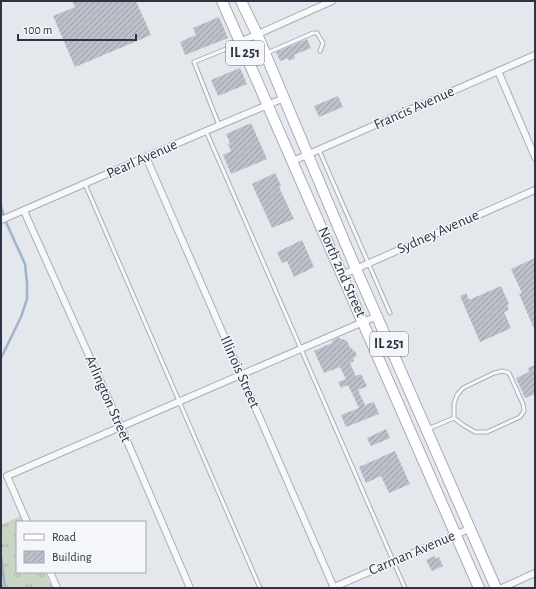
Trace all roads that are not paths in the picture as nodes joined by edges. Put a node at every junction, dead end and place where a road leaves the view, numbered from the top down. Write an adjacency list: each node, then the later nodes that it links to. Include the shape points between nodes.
1 (222, 1): 6 (main road, North 2nd Street / IL 251)
2 (241, 1): 5 (main road, North 2nd Street / IL 251)
3 (332, 1): 4 (street)
4 (323, 3): 5 (street)
5 (257, 34): 6 (street); 8 (main road, North 2nd Street / IL 251)
6 (240, 42): 12 (main road, North 2nd Street / IL 251); 13 (lane, via 194,62)
7 (320, 51): 8 (lane, via 323,43 317,33 313,33)
8 (265, 54): 11 (main road, North 2nd Street / IL 251)
9 (535, 55): 10 (street, Francis Avenue)
10 (498, 71): 15 (street, Francis Avenue); 18 (street)
11 (284, 98): 12 (street, Pearl Avenue); 16 (main road, North 2nd Street / IL 251)
12 (268, 105): 13 (street, Pearl Avenue); 19 (main road, North 2nd Street / IL 251)
13 (219, 125): 14 (street, Pearl Avenue)
14 (206, 131): 17 (street, Pearl Avenue); 30 (lane)
15 (319, 150): 16 (street, Francis Avenue); 24 (lane)
16 (308, 154): 19 (street, Francis Avenue); 25 (main road, North 2nd Street / IL 251)
17 (146, 157): 20 (street, Pearl Avenue); 31 (street, Illinois Street)
18 (535, 157)
19 (293, 161): 26 (main road, North 2nd Street / IL 251)
20 (85, 184): 22 (street, Pearl Avenue); 32 (lane)
21 (535, 190): 24 (street, Sydney Avenue)
22 (24, 211): 23 (street, Pearl Avenue); 34 (street, Arlington Street)
23 (1, 220)
24 (368, 263): 25 (street, Sydney Avenue); 27 (lane)
25 (356, 269): 26 (street, Sydney Avenue); 28 (main road, North 2nd Street / IL 251)
26 (342, 275): 29 (main road, North 2nd Street / IL 251)
27 (390, 313)
28 (376, 316): 29 (street); 35 (main road, North 2nd Street / IL 251)
29 (363, 322): 30 (street); 38 (main road, North 2nd Street / IL 251)
30 (301, 349): 31 (street); 39 (lane)
31 (241, 375): 32 (street); 46 (street, Illinois Street)
32 (179, 402): 34 (street); 45 (lane)
33 (454, 418): 33 (lane, via 475,432 486,432 520,417 524,411 523,404 509,373 494,373 463,388 454,404); 35 (lane)
34 (121, 427): 36 (street, via 7,476); 44 (street, Arlington Street)
35 (426, 430): 37 (main road, North 2nd Street / IL 251)
36 (27, 521)
37 (469, 529): 38 (street, Carman Avenue); 49 (main road, North 2nd Street / IL 251)
38 (456, 534): 39 (street, Carman Avenue); 48 (main road, North 2nd Street / IL 251)
39 (393, 561): 46 (street, Carman Avenue); 47 (lane)
40 (50, 573): 43 (street)
41 (535, 573): 42 (street)
42 (514, 586): 50 (street)
43 (57, 588)
44 (190, 588)
45 (260, 588)
46 (333, 588)
47 (405, 588)
48 (480, 588)
49 (496, 588)
50 (502, 588)

